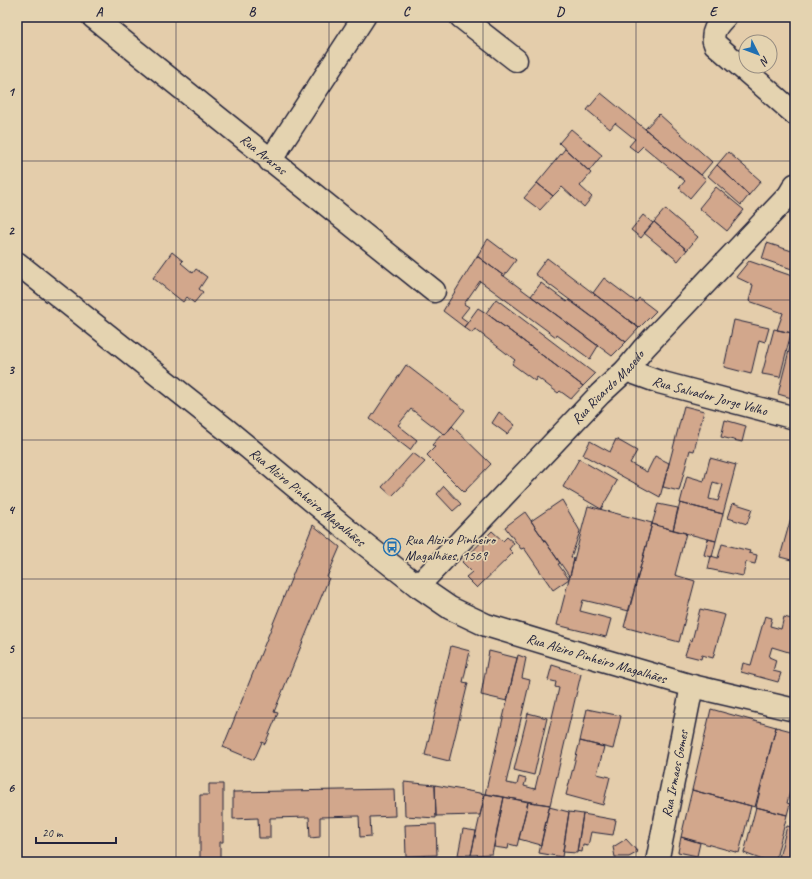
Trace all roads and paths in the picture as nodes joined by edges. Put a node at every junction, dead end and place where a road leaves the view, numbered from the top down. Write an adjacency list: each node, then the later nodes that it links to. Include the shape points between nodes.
1 (93, 17): 7 (street, Rua Araras)
2 (364, 17): 7 (street)
3 (461, 17): 5 (street)
4 (725, 17): 6 (street, via 714,31 712,38 715,44)
5 (516, 60)
6 (795, 114)
7 (270, 161): 10 (street, Rua Araras)
8 (795, 185): 11 (street, Rua Ricardo Macedo, via 789,195)
9 (17, 263): 13 (street, Rua Alziro Pinheiro Magalhães)
10 (434, 291)
11 (626, 370): 12 (street, Rua Salvador Jorge Velho, via 659,382); 13 (street, Rua Ricardo Macedo, via 600,394)
12 (795, 418)
13 (418, 586): 14 (street, Rua Alziro Pinheiro Magalhães, via 450,608 486,625)
14 (692, 686): 15 (street, Rua Alziro Pinheiro Magalhães); 16 (street, Rua Irmaos Gomes)
15 (795, 710)
16 (657, 862)

